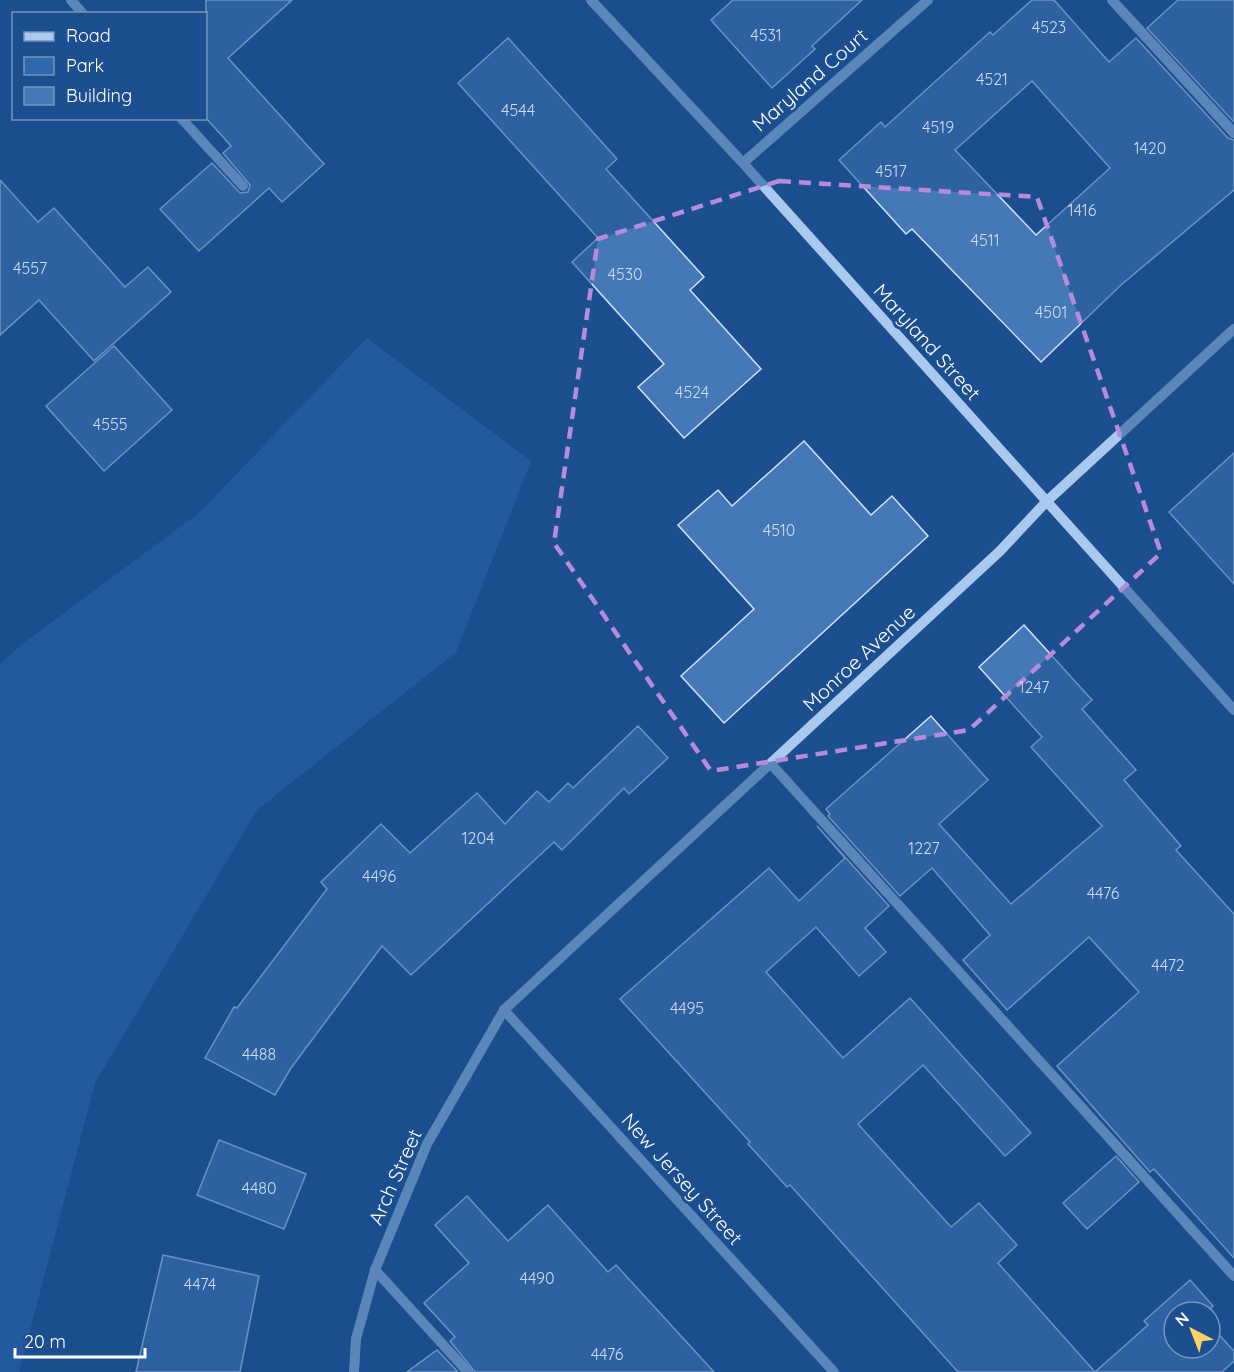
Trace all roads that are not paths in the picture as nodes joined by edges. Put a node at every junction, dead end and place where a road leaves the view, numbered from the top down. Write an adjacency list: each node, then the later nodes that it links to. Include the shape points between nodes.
1 (71, 0): 5 (street)
2 (591, 0): 8 (street, Maryland Street)
3 (928, 0): 8 (street, Maryland Court)
4 (1112, 0): 7 (street)
5 (81, 12)
6 (182, 120): 9 (street)
7 (1234, 133)
8 (742, 164): 11 (street, Maryland Street)
9 (243, 186)
10 (1234, 329): 11 (street, Monroe Avenue)
11 (1046, 502): 12 (street, Maryland Street); 13 (street, Monroe Avenue, via 1000,551)
12 (1234, 710)
13 (771, 764): 14 (street, Monroe Avenue); 16 (street)
14 (504, 1010): 15 (street, Arch Street, via 427,1144); 19 (street, New Jersey Street)
15 (375, 1270): 17 (street, Arch Street, via 356,1339); 18 (street)
16 (1234, 1276)
17 (354, 1372)
18 (468, 1372)
19 (834, 1372)

